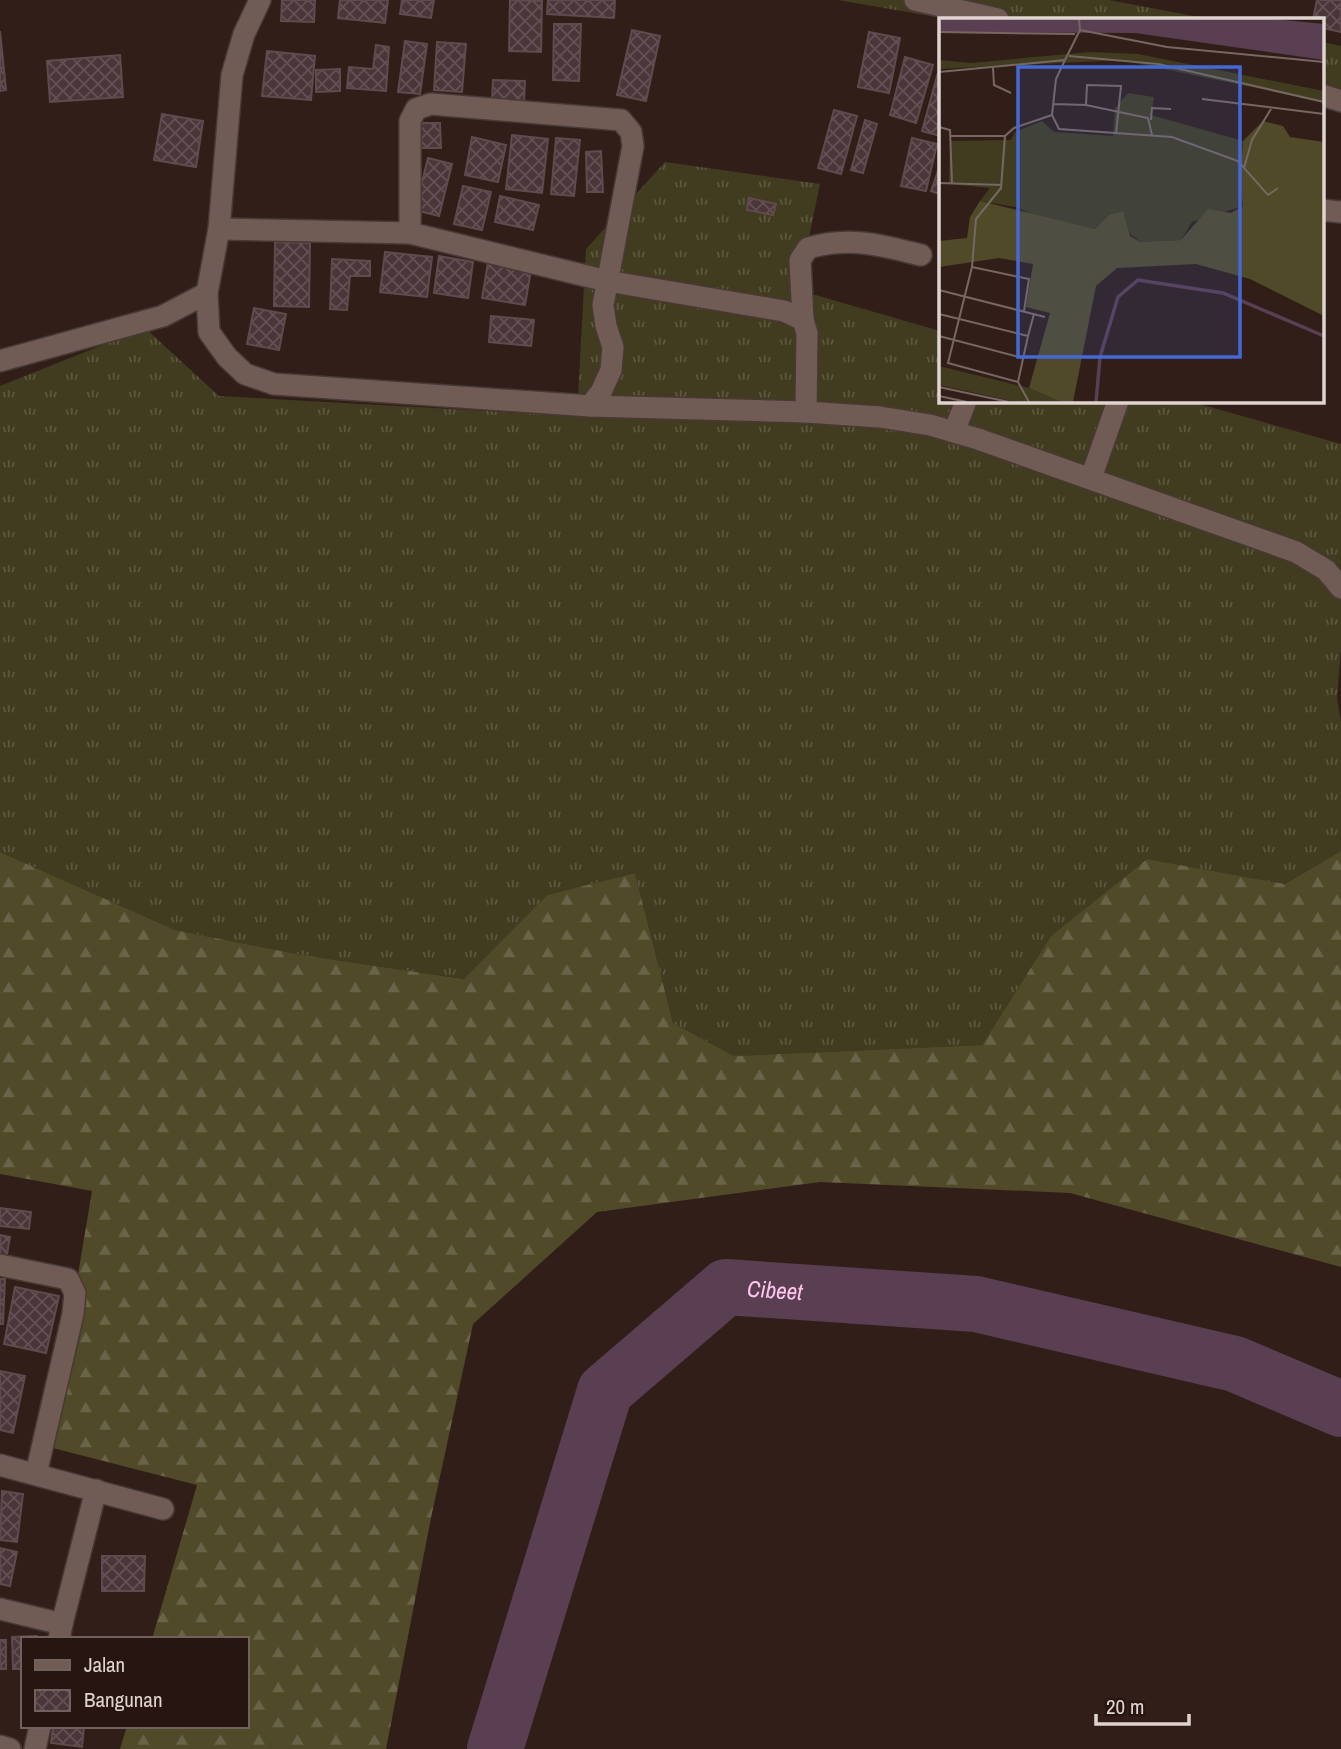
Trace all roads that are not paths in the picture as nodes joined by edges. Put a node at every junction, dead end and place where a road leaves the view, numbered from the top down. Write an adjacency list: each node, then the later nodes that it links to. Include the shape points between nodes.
1 (260, 0): 6 (street, via 232,75)
2 (915, 0): 3 (street)
3 (994, 18)
4 (1324, 96): 5 (street)
5 (1341, 101)
6 (219, 229): 7 (street); 10 (street)
7 (410, 233): 9 (street); 9 (street, via 410,121 416,109 431,104 621,120 631,132 633,146)
8 (921, 255): 11 (street, via 877,244 832,241 808,248 800,260)
9 (607, 281): 11 (street, via 784,311); 15 (street, via 603,305 613,347 611,370)
10 (207, 293): 12 (street, via 163,316); 15 (street, via 209,332 227,357 245,374 274,384)
11 (803, 320): 16 (street, via 807,333)
12 (0, 361)
13 (966, 402): 17 (street)
14 (1118, 402): 18 (street)
15 (590, 406): 16 (street)
16 (806, 412): 17 (street, via 880,417)
17 (954, 432): 18 (street)
18 (1091, 478): 19 (street, via 1296,552 1326,570)
19 (1341, 587)
20 (0, 1265): 22 (street, via 68,1279 75,1293)
21 (0, 1465): 22 (street)
22 (36, 1474): 23 (street)
23 (96, 1490): 24 (street); 26 (street)
24 (163, 1509)
25 (0, 1609): 26 (street)
26 (61, 1631)
27 (40, 1728): 30 (street)
28 (0, 1746): 29 (street)
29 (10, 1749)
30 (35, 1749)

